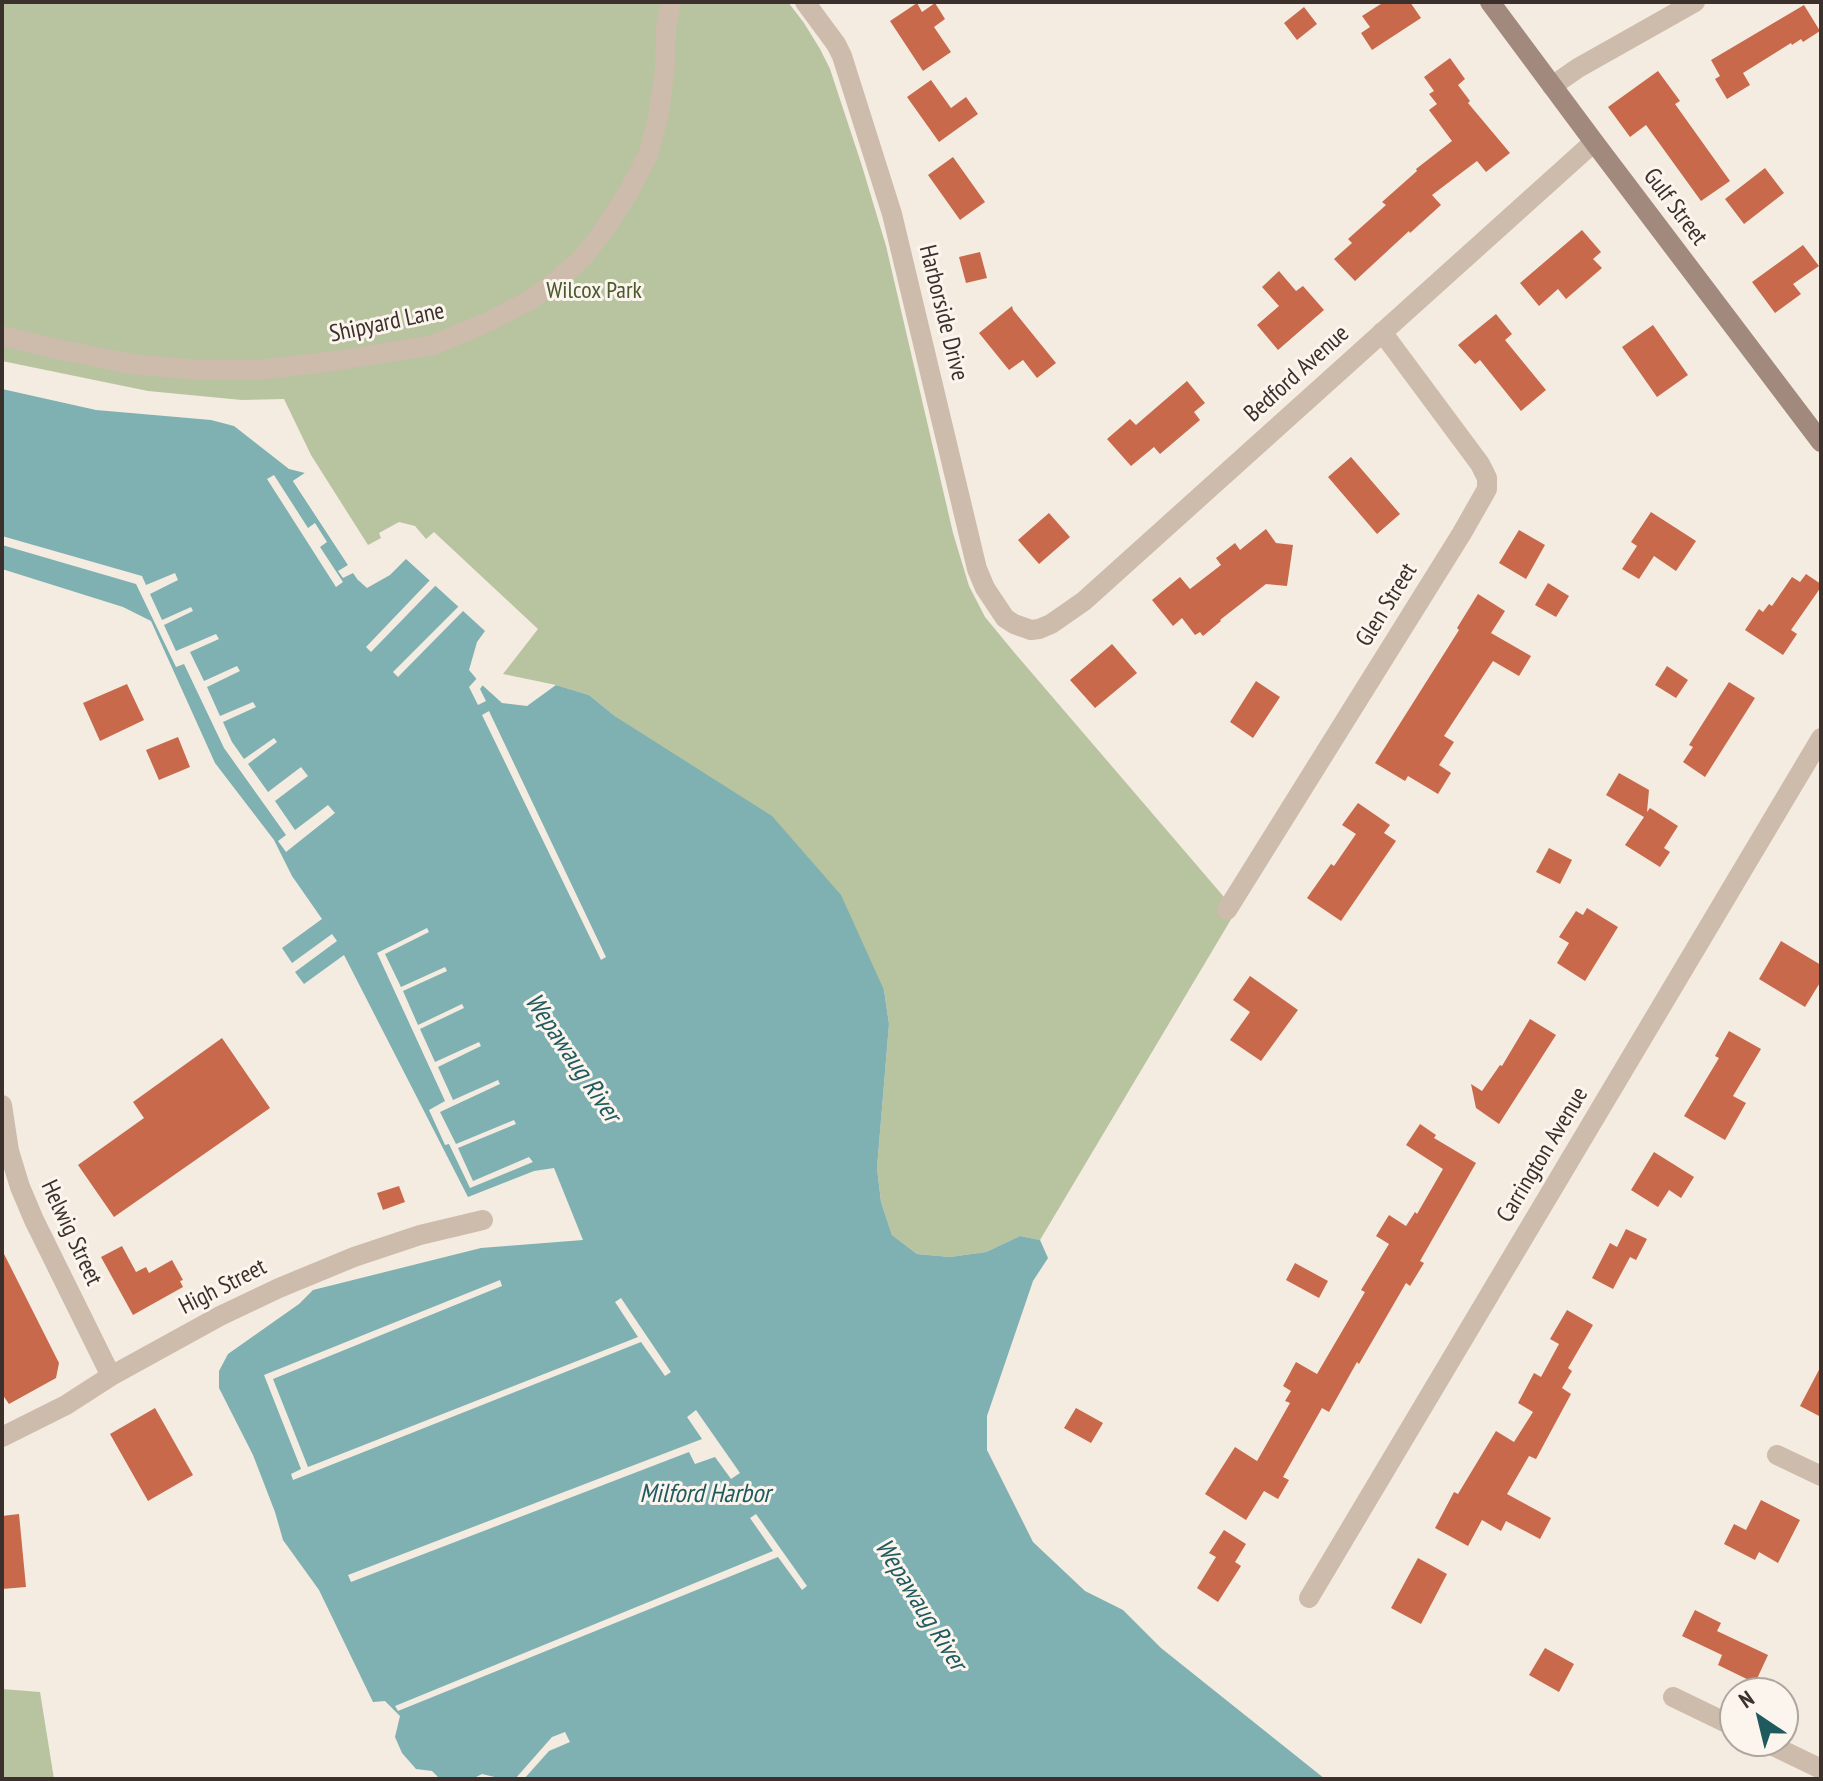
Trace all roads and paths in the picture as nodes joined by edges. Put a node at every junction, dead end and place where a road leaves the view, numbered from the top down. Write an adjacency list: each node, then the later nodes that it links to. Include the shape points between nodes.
1 (671, 2): 8 (street, Shipyard Lane, via 658,119 648,155 629,191 584,256 530,300 490,321 433,345 257,370 131,364)
2 (805, 2): 10 (street, Harborside Drive, via 842,56 892,214 977,569 1005,618)
3 (1490, 2): 5 (main road, Gulf Street)
4 (1695, 2): 5 (street)
5 (1552, 86): 6 (main road, Gulf Street)
6 (1594, 142): 7 (street, Bedford Avenue); 9 (main road, Gulf Street)
7 (1382, 332): 10 (street, Bedford Avenue, via 1084,601 1045,627); 12 (street, Glen Street, via 1480,464 1487,489)
8 (2, 336)
9 (1821, 442)
10 (1027, 629)
11 (1821, 738): 19 (street, Carrington Avenue)
12 (1227, 910)
13 (2, 1105): 15 (street, Helwig Street, via 20,1187)
14 (483, 1220): 15 (street, High Street, via 420,1235 312,1273)
15 (111, 1376): 16 (street, High Street)
16 (2, 1437)
17 (1777, 1455): 18 (street)
18 (1821, 1476)
19 (1309, 1598)
20 (1673, 1697): 21 (street)
21 (1719, 1719)
22 (1796, 1757): 23 (street)
23 (1821, 1769)

